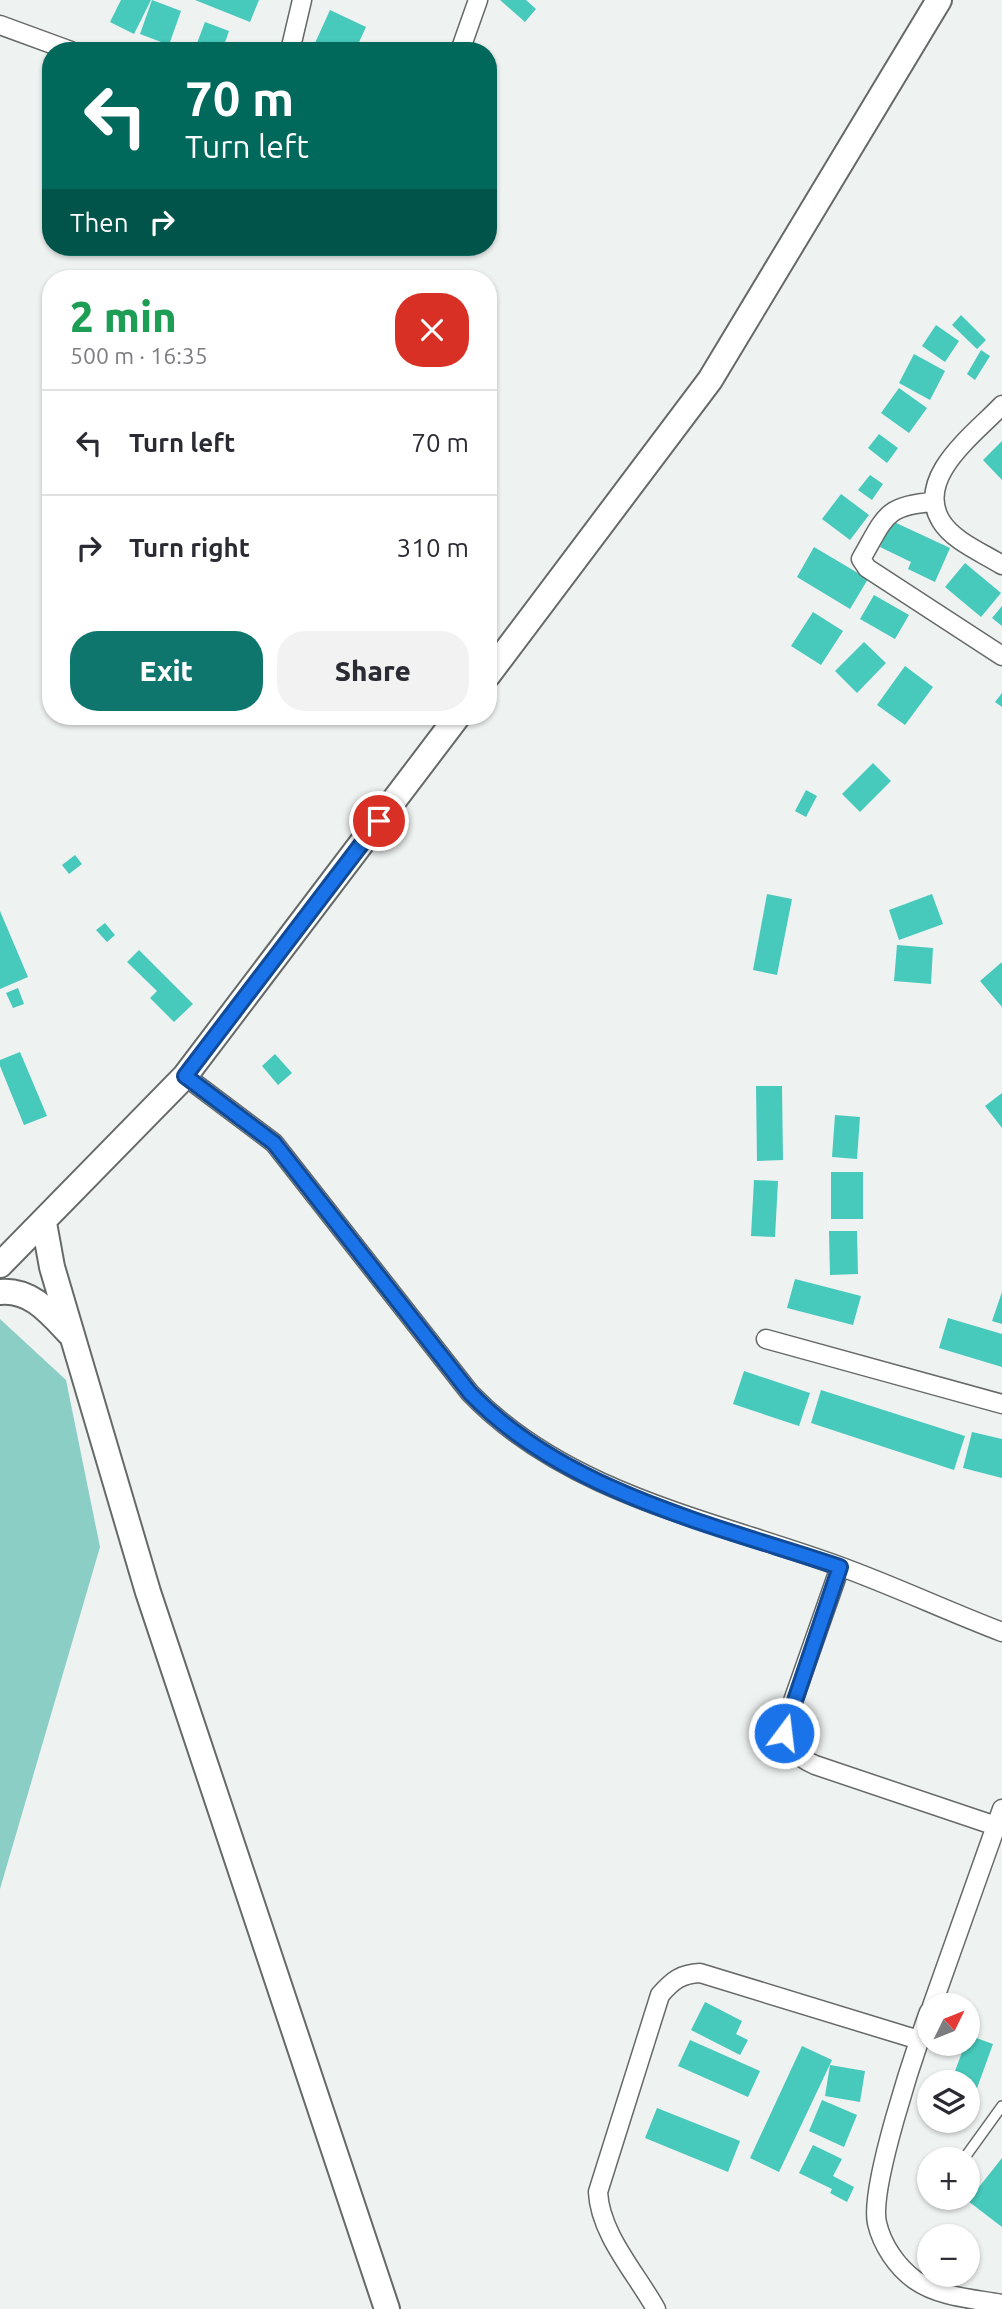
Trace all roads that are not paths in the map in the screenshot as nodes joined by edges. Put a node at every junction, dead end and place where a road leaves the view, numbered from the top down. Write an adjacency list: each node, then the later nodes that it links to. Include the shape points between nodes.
1 (302, 0): 6 (street)
2 (478, 0): 7 (street)
3 (939, 0): 12 (street, via 710,380)
4 (0, 25): 5 (street)
5 (46, 42)
6 (292, 42)
7 (463, 42)
8 (1002, 405): 9 (street, via 947,462 935,484)
9 (934, 502): 10 (street, via 941,521 954,535); 11 (street, via 904,504 894,510 861,559 867,568)
10 (1002, 565)
11 (1002, 656)
12 (497, 663)
13 (451, 725): 14 (street)
14 (185, 1076): 15 (street); 21 (street, via 274,1143 470,1393 501,1422 579,1471 633,1496)
15 (44, 1223): 16 (street); 18 (street)
16 (0, 1265)
17 (0, 1293): 18 (street, via 37,1302)
18 (72, 1336): 30 (street, via 148,1592)
19 (766, 1339): 20 (street)
20 (1002, 1404)
21 (840, 1567): 22 (street); 23 (street, via 786,1721 789,1746 799,1758 815,1765)
22 (1002, 1632)
23 (999, 1818): 24 (street)
24 (937, 1993)
25 (917, 2039): 31 (street, via 700,1973 683,1974 671,1982 660,1994 598,2192 605,2224)
26 (917, 2047): 29 (street, via 877,2187 877,2222 891,2256 916,2281 945,2294)
27 (1002, 2106): 28 (lane)
28 (972, 2147)
29 (1002, 2304)
30 (387, 2309)
31 (656, 2309)

